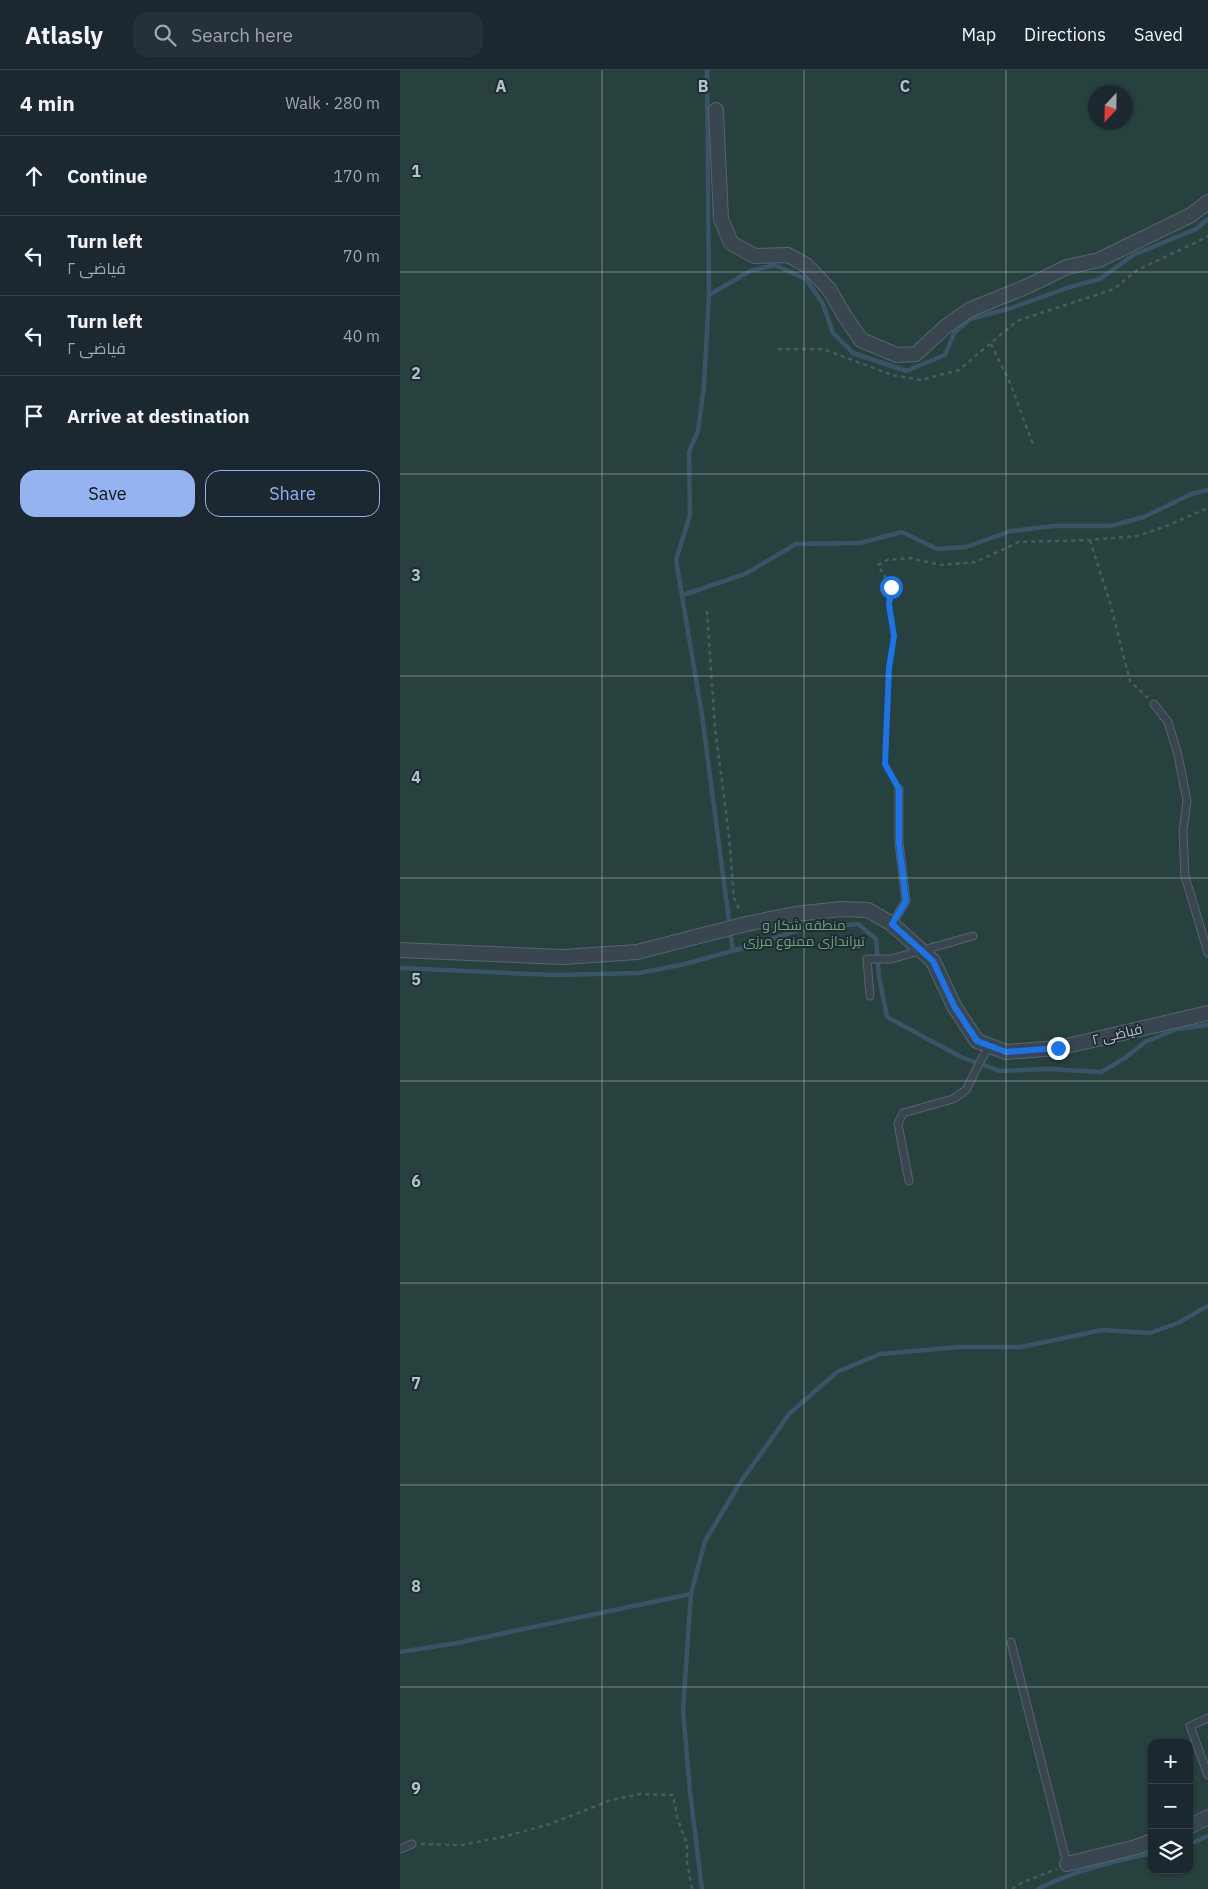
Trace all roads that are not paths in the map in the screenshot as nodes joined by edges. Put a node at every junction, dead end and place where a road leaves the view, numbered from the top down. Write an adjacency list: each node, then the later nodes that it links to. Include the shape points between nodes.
1 (716, 110): 2 (street, via 721,219 731,243 755,256 788,255 806,265 829,289 861,340 897,355 916,354 969,310 1067,267 1099,260 1191,215)
2 (1208, 202)
3 (1154, 704): 9 (lane, via 1168,722 1178,755 1187,801 1183,831 1185,876)
4 (899, 789): 5 (lane, via 899,843 906,901)
5 (892, 924): 7 (street, فیاضی ۲, via 868,910 841,910 795,914 741,925 636,952 563,957); 8 (street, فیاضی ۲)
6 (973, 936): 8 (lane)
7 (400, 950)
8 (921, 950): 10 (lane, via 891,959 867,959); 12 (street, فیاضی ۲, via 933,961 954,1006 977,1041)
9 (1208, 953)
10 (870, 996)
11 (1208, 1013): 12 (street, فیاضی ۲, via 1058,1048 1006,1052)
12 (990, 1046): 13 (lane, via 966,1090 954,1099 903,1113 898,1124)
13 (909, 1181)
14 (1011, 1642): 22 (lane)
15 (1208, 1718): 16 (lane, via 1190,1726)
16 (1208, 1775)
17 (1208, 1817): 18 (street)
18 (1193, 1825)
19 (1148, 1842): 22 (street)
20 (412, 1844): 21 (lane)
21 (400, 1849)
22 (1067, 1864)

